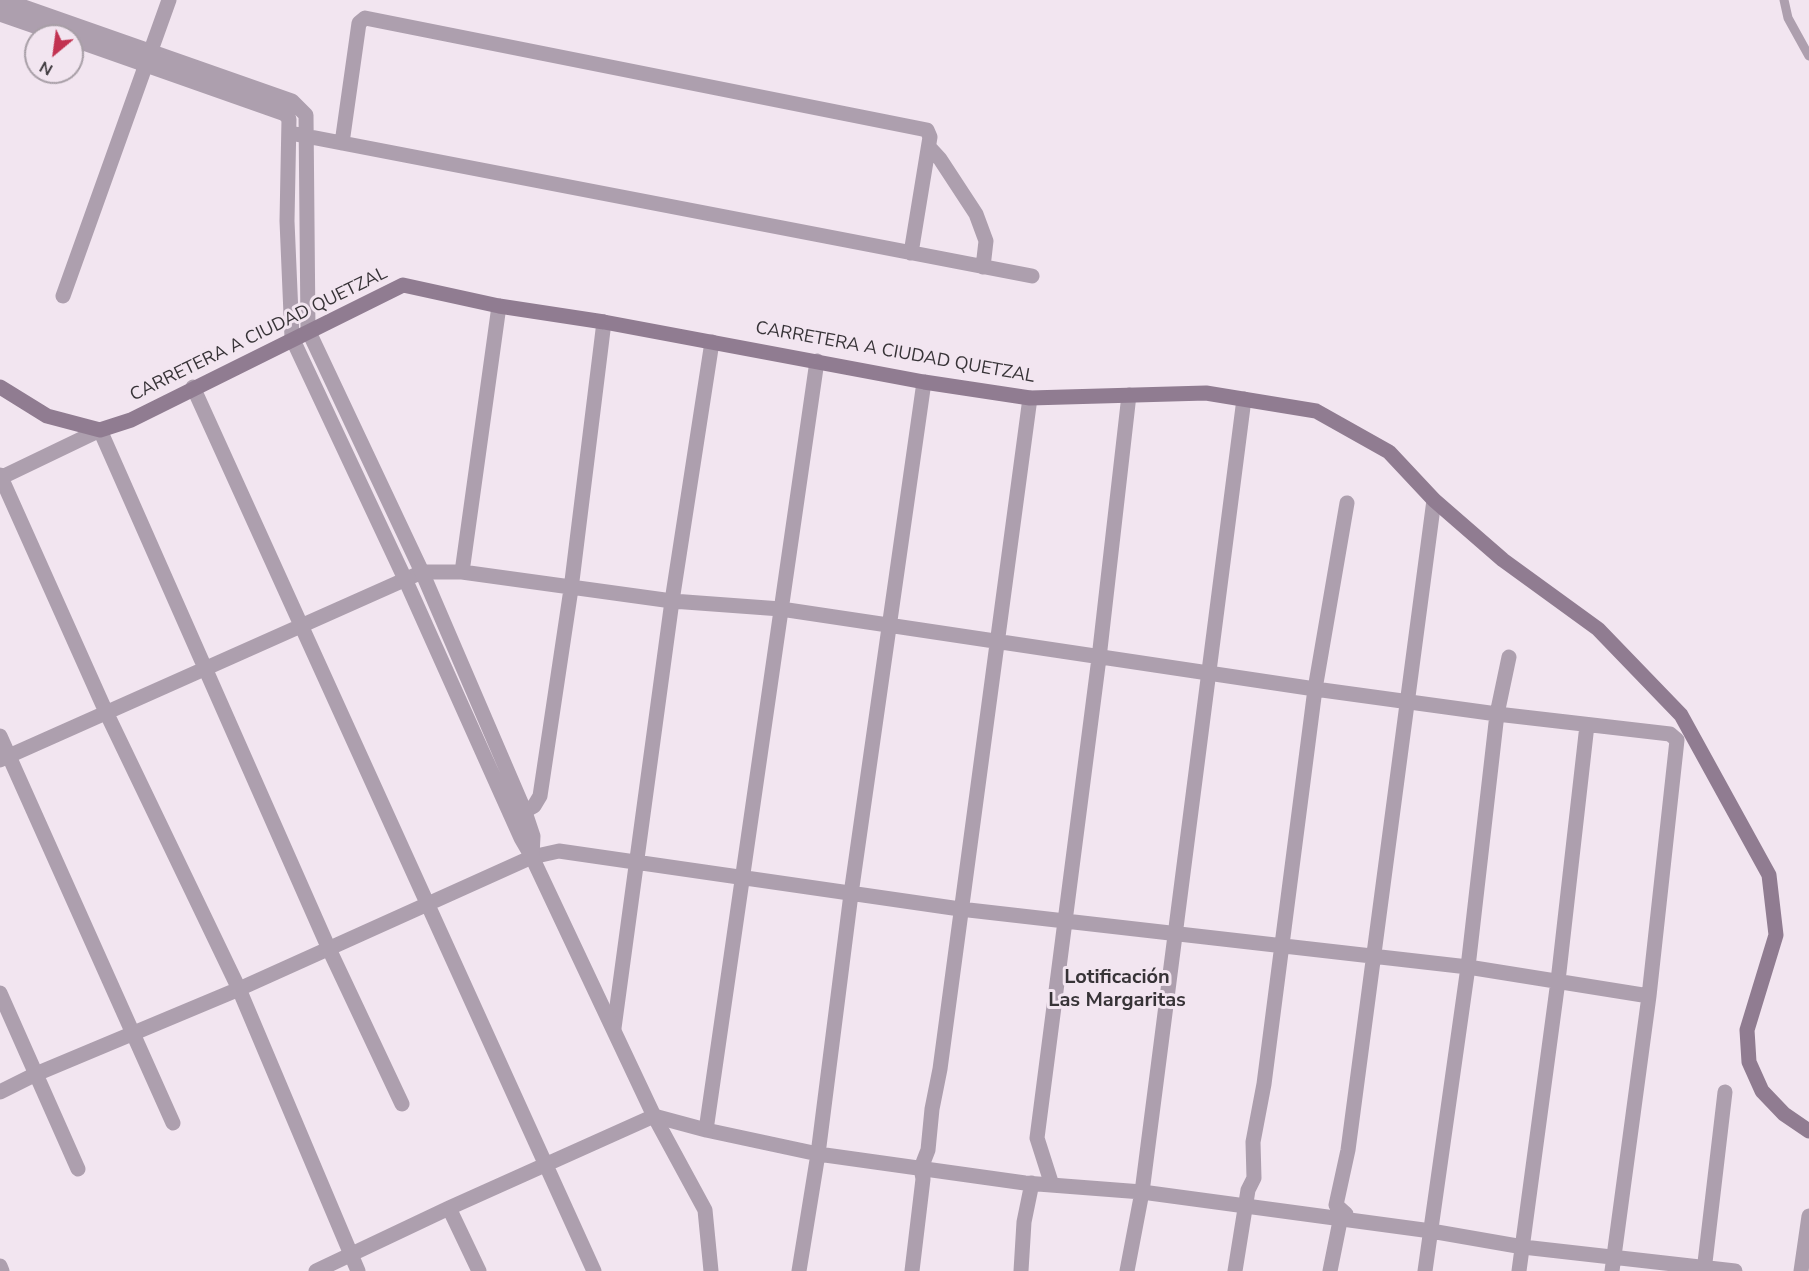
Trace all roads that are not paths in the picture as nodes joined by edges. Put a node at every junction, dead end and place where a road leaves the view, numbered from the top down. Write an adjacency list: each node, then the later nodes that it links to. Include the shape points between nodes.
1 (4, 0): 8 (street)
2 (170, 0): 8 (street)
3 (1784, 0): 7 (lane, via 1788,18)
4 (0, 14): 5 (street)
5 (29, 24)
6 (84, 42): 8 (street)
7 (1809, 56)
8 (148, 58): 9 (street, via 285,114); 10 (street, via 292,101 306,115); 20 (street)
9 (290, 133): 10 (street); 13 (street)
10 (308, 137): 11 (street); 14 (street)
11 (342, 143): 12 (street, via 360,23 365,18 927,130); 15 (street)
12 (929, 147): 15 (street); 16 (street, via 976,214 986,241)
13 (287, 222): 14 (street); 18 (street)
14 (306, 222): 19 (street)
15 (911, 253): 16 (street)
16 (983, 267): 17 (street)
17 (1032, 276)
18 (289, 278): 19 (street); 24 (street)
19 (307, 279): 23 (street)
20 (63, 296)
21 (499, 306): 22 (main road, CARRETERA A CIUDAD QUETZAL); 23 (main road, CARRETERA A CIUDAD QUETZAL, via 403,285); 40 (street)
22 (604, 322): 25 (main road, CARRETERA A CIUDAD QUETZAL); 42 (street)
23 (308, 330): 24 (main road, CARRETERA A CIUDAD QUETZAL); 34 (street)
24 (292, 339): 29 (main road, CARRETERA A CIUDAD QUETZAL); 35 (street)
25 (712, 342): 26 (main road, CARRETERA A CIUDAD QUETZAL); 43 (street)
26 (817, 361): 27 (main road, CARRETERA A CIUDAD QUETZAL); 44 (street)
27 (924, 382): 31 (main road, CARRETERA A CIUDAD QUETZAL); 46 (street)
28 (0, 387): 33 (main road, via 47,416)
29 (193, 387): 33 (main road, CARRETERA A CIUDAD QUETZAL, via 131,420); 45 (street)
30 (1129, 395): 31 (main road, CARRETERA A CIUDAD QUETZAL); 32 (main road, CARRETERA A CIUDAD QUETZAL, via 1206,393); 49 (street)
31 (1030, 398): 47 (street)
32 (1244, 399): 37 (main road, CARRETERA A CIUDAD QUETZAL, via 1316,411 1389,452); 51 (street)
33 (100, 430): 36 (street); 50 (street)
34 (366, 454): 35 (street); 39 (street)
35 (351, 462): 41 (street)
36 (0, 477): 54 (street)
37 (1434, 500): 53 (street); 86 (main road, CARRETERA A CIUDAD QUETZAL, via 1503,560 1598,629 1682,715 1769,875 1776,934 1747,1030 1749,1062 1762,1091 1784,1114)
38 (1347, 503): 52 (street)
39 (422, 572): 40 (street); 41 (street); 56 (street)
40 (462, 572): 42 (street)
41 (405, 579): 45 (street); 56 (street)
42 (571, 589): 43 (street); 60 (street, via 540,796 534,806)
43 (672, 601): 44 (street); 62 (street)
44 (781, 609): 46 (street); 63 (street)
45 (302, 625): 50 (street); 65 (street)
46 (890, 626): 47 (street); 64 (street)
47 (996, 642): 49 (street); 66 (street)
48 (1509, 657): 55 (street)
49 (1099, 658): 51 (street); 67 (street)
50 (204, 669): 54 (street); 70 (street)
51 (1209, 672): 52 (street); 68 (street)
52 (1316, 689): 53 (street); 69 (street)
53 (1406, 701): 55 (street); 71 (street)
54 (106, 712): 59 (street); 74 (street)
55 (1497, 714): 57 (street); 72 (street)
56 (476, 718): 60 (street)
57 (1587, 725): 73 (street); 76 (street, via 1670,734 1677,740)
58 (0, 736): 59 (street)
59 (5, 758): 78 (street)
60 (518, 815): 61 (street, via 533,836)
61 (532, 857): 62 (street, via 559,851); 65 (street); 77 (street)
62 (638, 861): 63 (street); 77 (street)
63 (740, 877): 64 (street); 85 (street)
64 (851, 894): 66 (street); 87 (street)
65 (428, 904): 70 (street); 88 (street)
66 (960, 909): 67 (street); 90 (street, via 928,1150)
67 (1064, 919): 68 (street); 92 (street, via 1037,1138)
68 (1175, 932): 69 (street); 93 (street)
69 (1282, 945): 71 (street); 95 (street, via 1264,1084 1252,1142 1254,1178)
70 (329, 949): 74 (street); 82 (street)
71 (1373, 956): 72 (street); 97 (street, via 1348,1150 1336,1205 1346,1214)
72 (1468, 967): 73 (street); 98 (street)
73 (1558, 981): 76 (street); 99 (street)
74 (239, 989): 78 (street); 100 (street)
75 (0, 993): 79 (street)
76 (1649, 996): 101 (street)
77 (614, 1028): 83 (street)
78 (134, 1032): 79 (street); 84 (street)
79 (36, 1074): 80 (street); 89 (street)
80 (0, 1092)
81 (1725, 1092): 103 (street)
82 (402, 1104)
83 (654, 1116): 85 (street); 88 (street); 109 (street, via 705,1210)
84 (173, 1123)
85 (706, 1130): 87 (street)
86 (1809, 1131)
87 (818, 1154): 90 (street); 110 (street)
88 (545, 1166): 94 (street); 108 (street)
89 (78, 1168)
90 (921, 1168): 91 (street); 111 (street)
91 (1032, 1183): 92 (street); 112 (street, via 1024,1222)
92 (1052, 1185): 93 (street)
93 (1142, 1192): 95 (street); 113 (street)
94 (449, 1208): 100 (street); 107 (street)
95 (1246, 1208): 97 (street); 114 (street)
96 (1809, 1216): 119 (street)
97 (1340, 1221): 98 (street); 115 (street)
98 (1431, 1231): 99 (street); 116 (street)
99 (1523, 1247): 101 (street); 117 (street)
100 (351, 1255): 105 (street); 106 (street)
101 (1613, 1264): 103 (street)
102 (0, 1266): 104 (street)
103 (1704, 1269): 118 (street)
104 (2, 1271)
105 (316, 1271)
106 (358, 1271)
107 (478, 1271)
108 (594, 1271)
109 (711, 1271)
110 (799, 1271)
111 (912, 1271)
112 (1021, 1271)
113 (1127, 1271)
114 (1235, 1271)
115 (1330, 1271)
116 (1425, 1271)
117 (1519, 1271)
118 (1735, 1271)
119 (1801, 1271)

